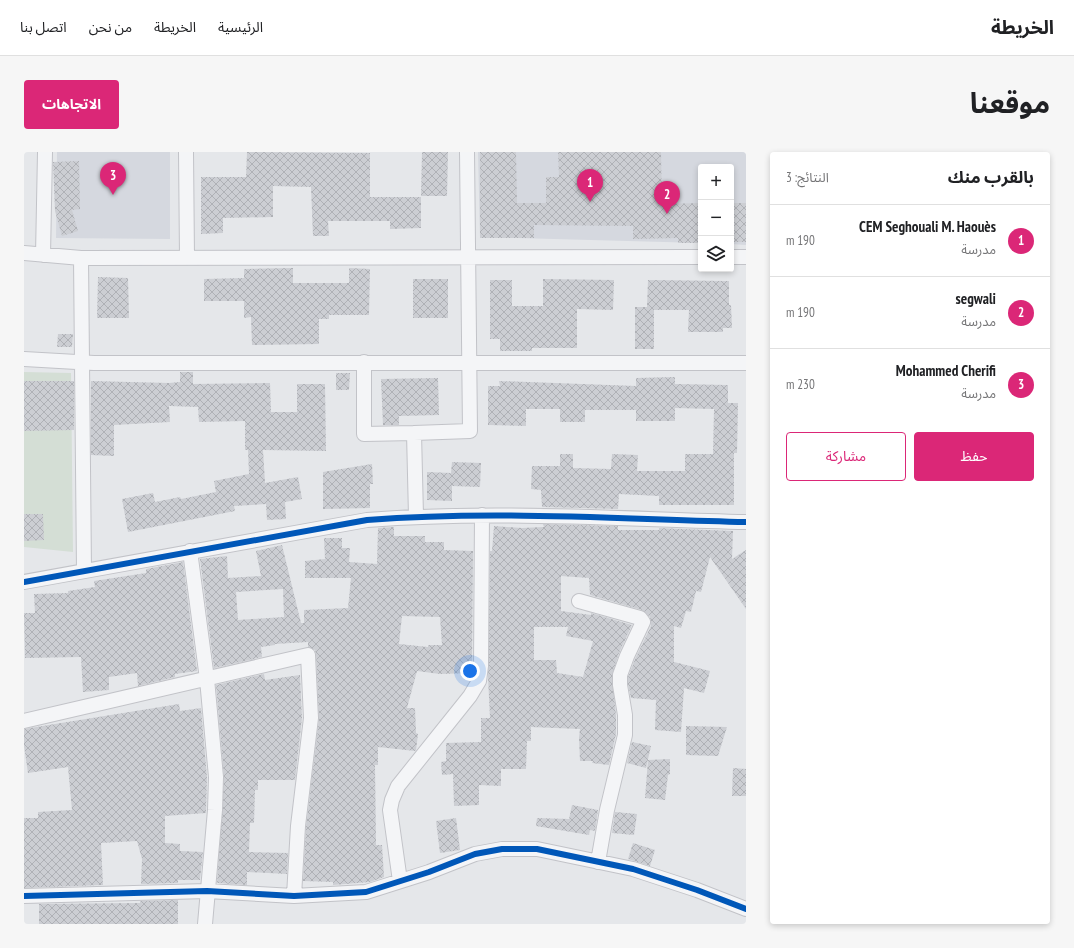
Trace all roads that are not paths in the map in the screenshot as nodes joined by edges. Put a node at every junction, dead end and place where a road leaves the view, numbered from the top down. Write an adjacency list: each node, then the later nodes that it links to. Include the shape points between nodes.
1 (45, 152): 5 (street)
2 (186, 152): 6 (street)
3 (467, 152): 7 (street)
4 (24, 253): 5 (street)
5 (43, 255): 11 (street)
6 (187, 257): 7 (street); 11 (street)
7 (468, 257): 8 (street); 15 (street)
8 (698, 257)
9 (734, 257): 10 (street)
10 (746, 257)
11 (81, 258): 13 (street)
12 (24, 359): 13 (street)
13 (83, 362): 14 (street); 22 (street)
14 (364, 362): 15 (street); 17 (street, via 364,434)
15 (469, 362): 16 (street); 17 (street, via 470,431)
16 (746, 363)
17 (414, 433): 19 (street)
18 (482, 515): 19 (street); 20 (street); 28 (street, via 479,681 470,696 398,786 392,800 390,810)
19 (416, 516): 21 (street, via 332,525)
20 (746, 522)
21 (190, 551): 22 (street); 25 (street)
22 (84, 571): 23 (street)
23 (24, 582)
24 (579, 601): 27 (street, via 640,618 643,622 620,675 625,735 607,810)
25 (207, 679): 26 (street); 29 (street, via 216,777); 31 (street, via 308,655 311,718 298,826)
26 (24, 721)
27 (598, 862): 28 (street, via 538,849 502,849 475,854); 32 (street, via 633,869)
28 (400, 881): 31 (street, via 366,892)
29 (207, 891): 30 (street); 31 (street); 33 (street)
30 (24, 896)
31 (294, 896)
32 (746, 909)
33 (205, 924)

